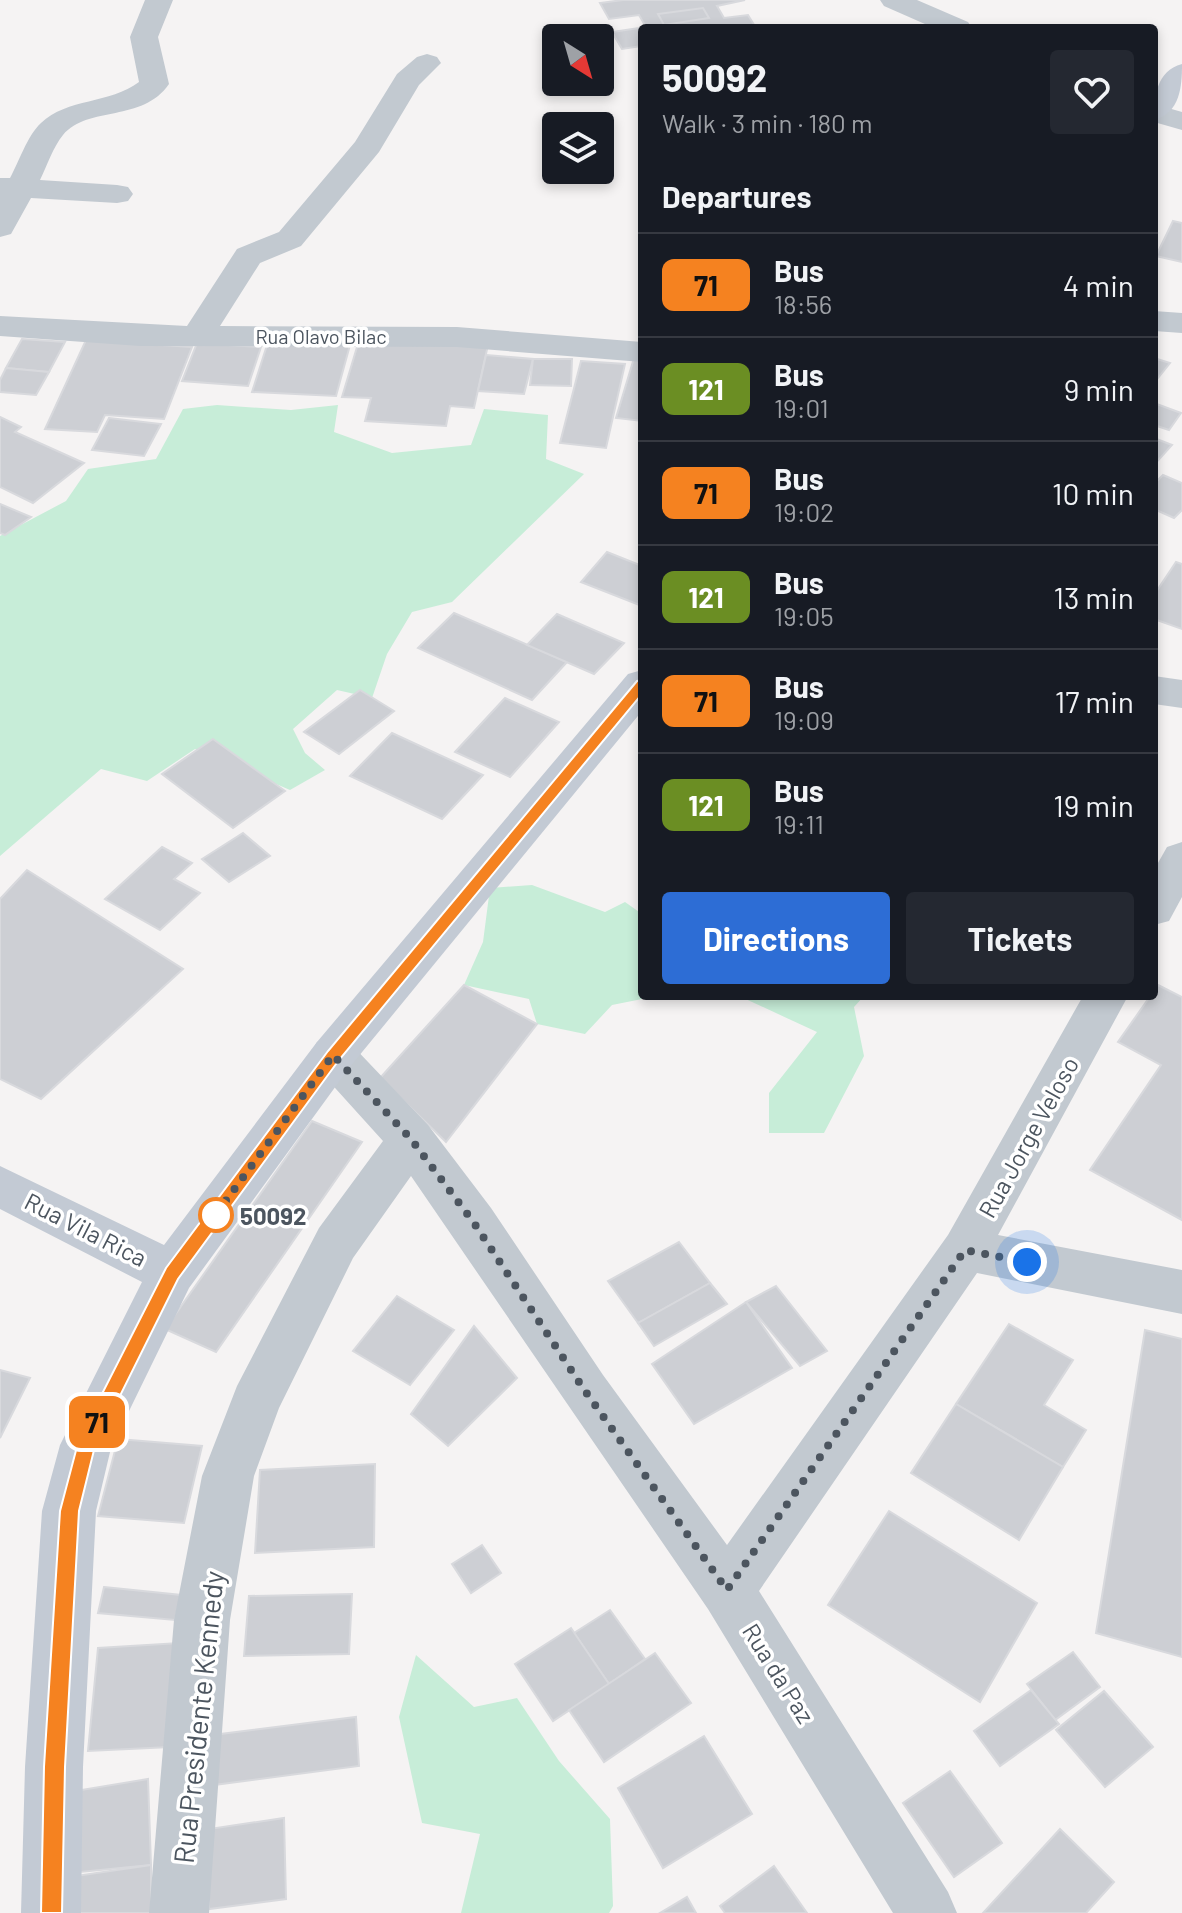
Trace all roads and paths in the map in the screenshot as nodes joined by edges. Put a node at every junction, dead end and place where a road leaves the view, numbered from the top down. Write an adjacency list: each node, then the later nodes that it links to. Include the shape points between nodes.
1 (159, 0): 9 (street, via 144,37 154,84 133,101 68,118 51,130)
2 (894, 0): 3 (street)
3 (949, 24)
4 (427, 63): 15 (street, via 407,80 368,146 290,239 248,256)
5 (1182, 73): 6 (street)
6 (1158, 106)
7 (1158, 113): 8 (street)
8 (1182, 121)
9 (11, 188): 10 (street); 11 (street)
10 (117, 194)
11 (0, 227)
12 (1158, 321): 13 (street)
13 (1182, 323)
14 (0, 326): 15 (street, Rua Olavo Bilac)
15 (197, 336): 16 (street, Rua Olavo Bilac, via 457,337)
16 (638, 352)
17 (638, 689): 23 (street)
18 (1158, 691): 19 (street)
19 (1182, 694)
20 (1182, 858): 21 (street)
21 (1158, 902)
22 (1104, 1000): 26 (street, Rua Jorge Veloso)
23 (333, 1055): 24 (street, Rua da Paz); 27 (street)
24 (411, 1139): 29 (street, Rua da Paz); 31 (street, Rua Presidente Kennedy, via 330,1254 255,1403 228,1476 202,1620)
25 (0, 1186): 27 (street, Rua Vila Rica)
26 (965, 1250): 28 (street); 29 (street, Rua Jorge Veloso)
27 (172, 1273): 30 (street, via 86,1445 69,1511)
28 (1182, 1292)
29 (727, 1590): 32 (street, Rua da Paz)
30 (51, 1913)
31 (179, 1913)
32 (927, 1913)

